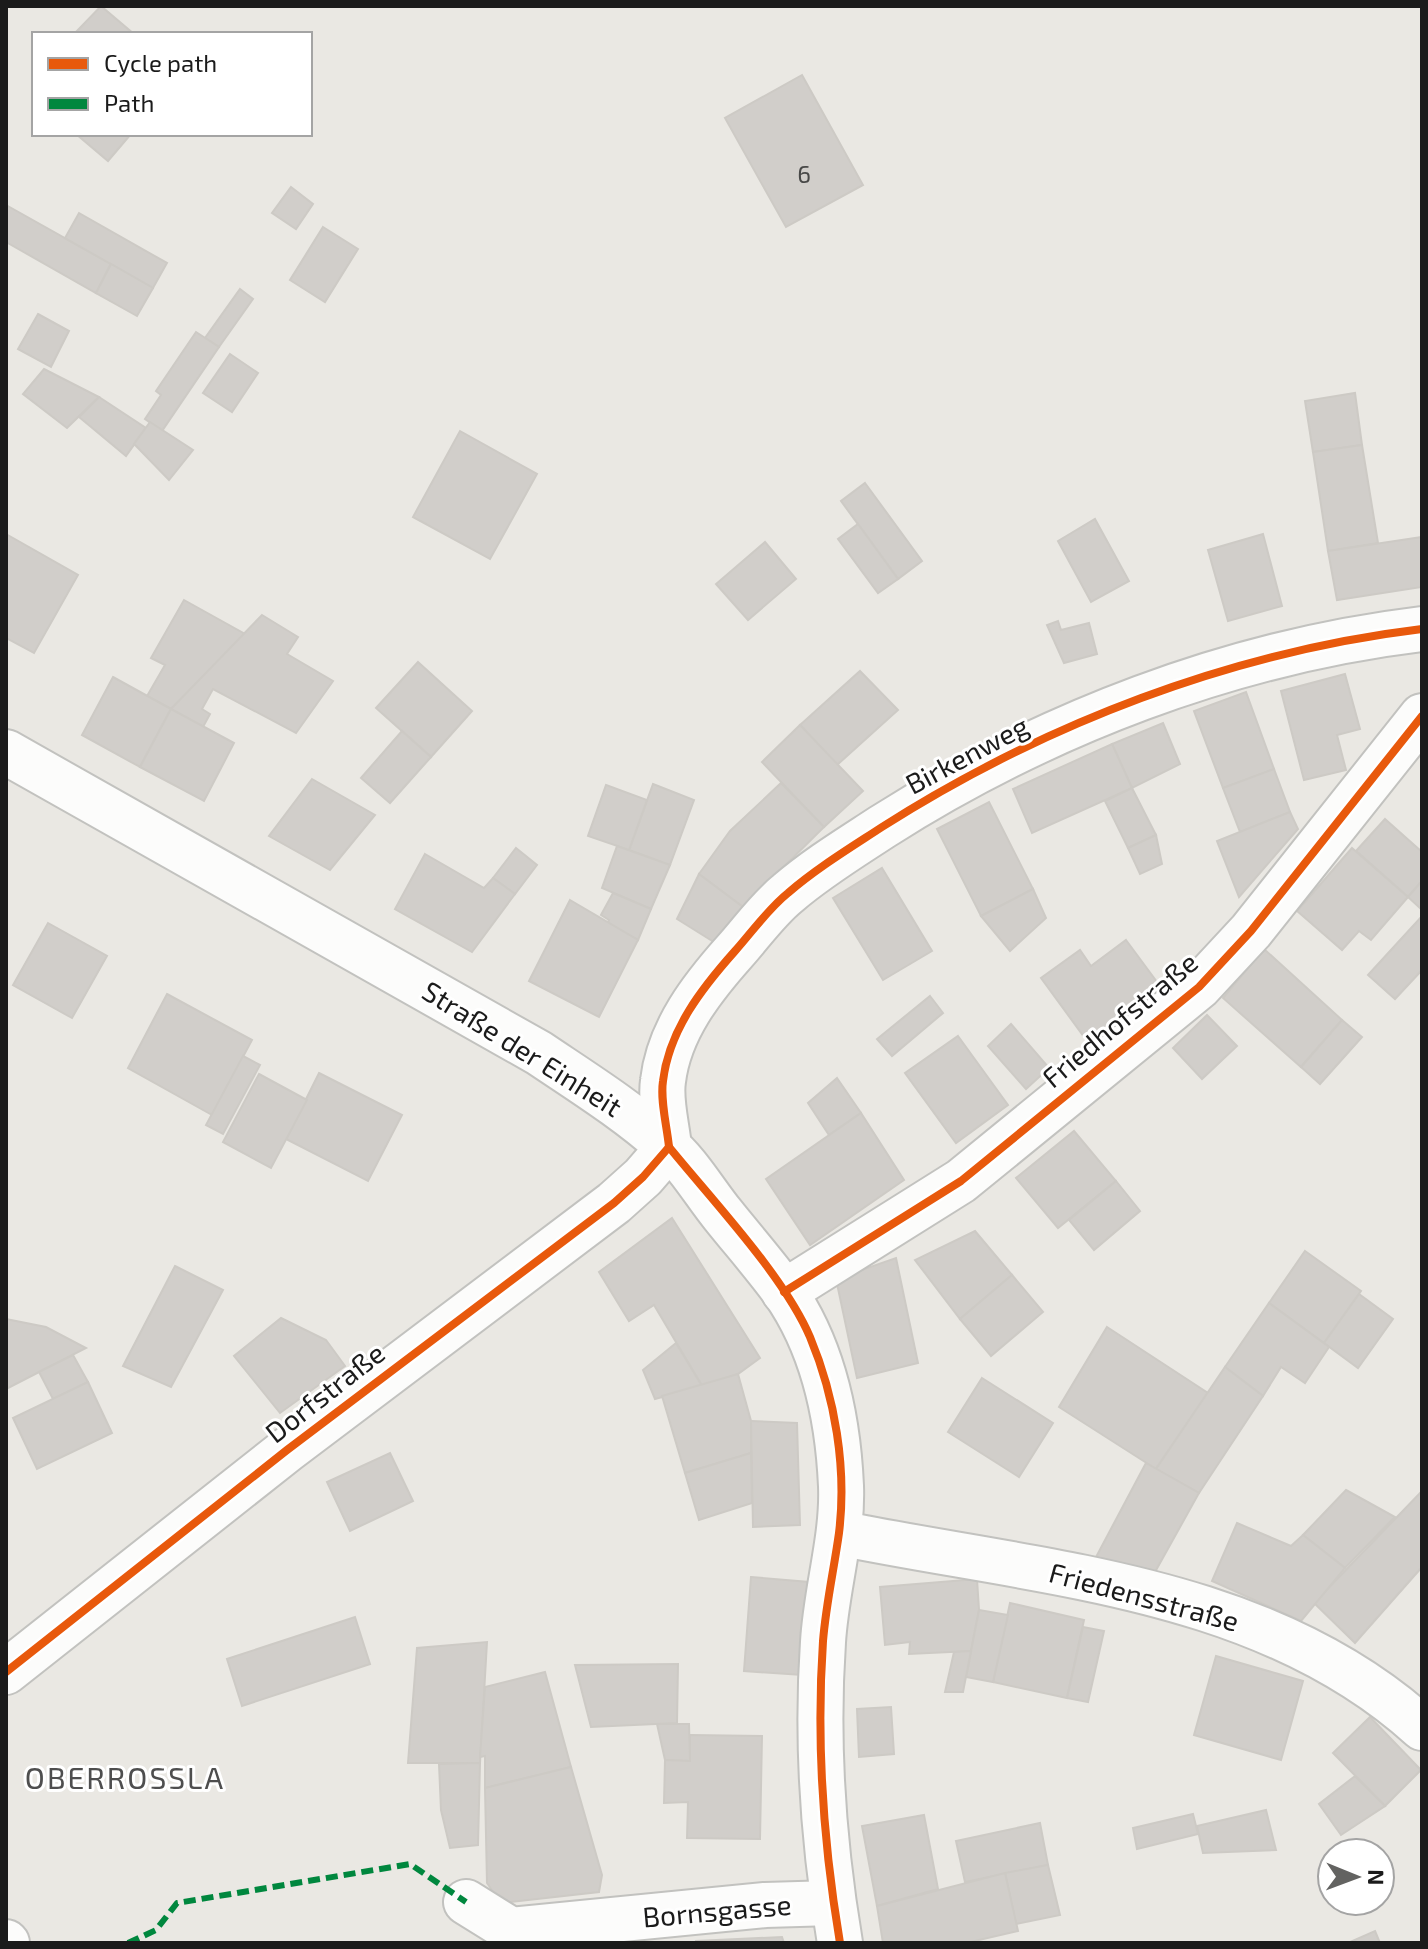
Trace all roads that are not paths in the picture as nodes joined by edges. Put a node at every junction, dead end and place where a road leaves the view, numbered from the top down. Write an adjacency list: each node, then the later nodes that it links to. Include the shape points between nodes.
1 (1422, 629): 4 (street, Birkenweg, via 1339,641 1231,666 1148,697 1051,736 930,797 836,857 786,894 700,990 674,1040 662,1082)
2 (1422, 716): 5 (street, Friedhofstraße, via 1251,931 1199,987 961,1181)
3 (6, 752): 4 (street, Straße der Einheit, via 539,1053)
4 (669, 1147): 5 (street, Straße der Einheit); 7 (street, Dorfstraße, via 614,1203 287,1450)
5 (784, 1292): 6 (street, Straße der Einheit, via 809,1336 830,1398 841,1489)
6 (839, 1533): 8 (street, Friedensstraße, via 1082,1576 1223,1612 1351,1671); 10 (street, Straße der Einheit, via 823,1641 818,1759)
7 (6, 1672)
8 (1422, 1728)
9 (466, 1902): 10 (street, Bornsgasse, via 511,1930 765,1905)
10 (836, 1923)

